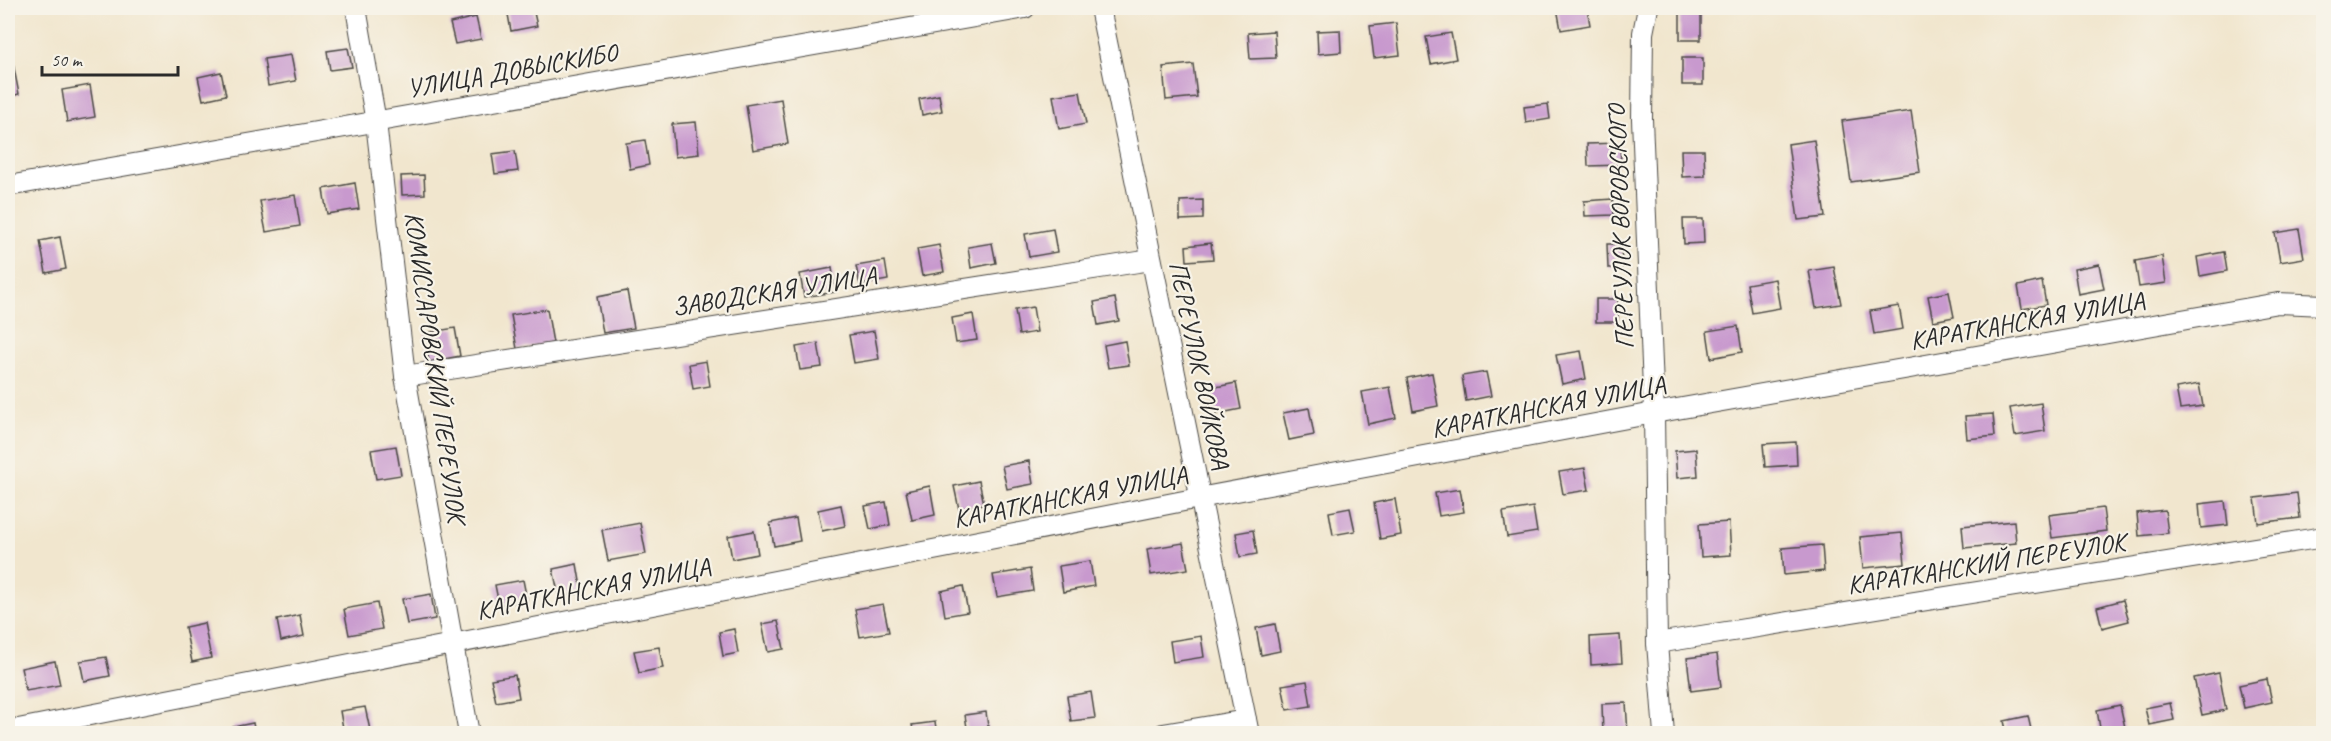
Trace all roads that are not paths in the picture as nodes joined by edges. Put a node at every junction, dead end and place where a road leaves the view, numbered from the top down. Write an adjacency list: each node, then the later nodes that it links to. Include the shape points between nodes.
1 (356, 8): 5 (street, КОМИССАРОВСКИЙ ПЕРЕУЛОК)
2 (1025, 8): 5 (street, УЛИЦА ДОВЫСКИБО)
3 (1100, 8): 7 (street, ПЕРЕУЛОК ВОЙКОВА)
4 (1648, 8): 10 (street, ПЕРЕУЛОК ВОРОВСКОГО, via 1643,33 1642,118)
5 (376, 122): 6 (street, УЛИЦА ДОВЫСКИБО); 9 (street, КОМИССАРОВСКИЙ ПЕРЕУЛОК)
6 (8, 186)
7 (1150, 260): 9 (street, ЗАВОДСКАЯ УЛИЦА); 11 (street, ПЕРЕУЛОК ВОЙКОВА)
8 (2324, 305): 10 (street, КАРАТКАНСКАЯ УЛИЦА, via 2278,303)
9 (405, 376): 13 (street, КОМИССАРОВСКИЙ ПЕРЕУЛОК)
10 (1654, 413): 11 (street, КАРАТКАНСКАЯ УЛИЦА); 14 (street, ПЕРЕУЛОК ВОРОВСКОГО)
11 (1199, 498): 13 (street, КАРАТКАНСКАЯ УЛИЦА); 15 (street, ПЕРЕУЛОК ВОЙКОВА)
12 (2324, 537): 14 (street, КАРАТКАНСКИЙ ПЕРЕУЛОК)
13 (452, 643): 16 (street, КАРАТКАНСКАЯ УЛИЦА); 17 (street, КОМИССАРОВСКИЙ ПЕРЕУЛОК)
14 (1657, 643): 19 (street, ПЕРЕУЛОК ВОРОВСКОГО)
15 (1248, 727): 18 (street)
16 (8, 731)
17 (469, 734)
18 (1163, 734)
19 (1664, 734)

